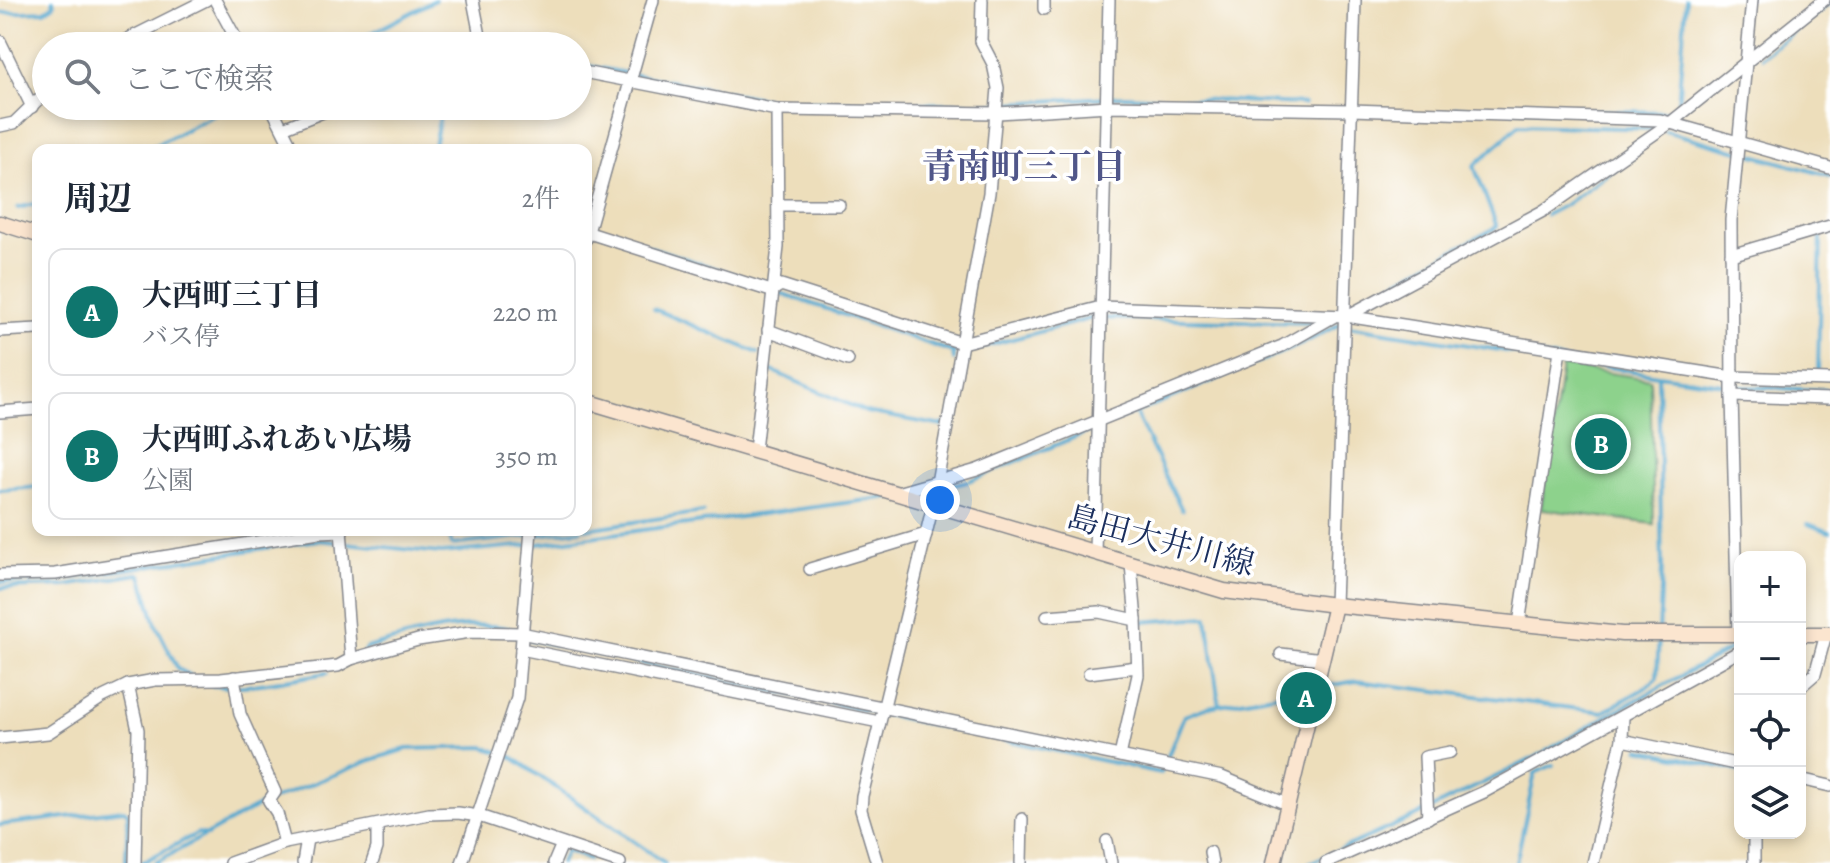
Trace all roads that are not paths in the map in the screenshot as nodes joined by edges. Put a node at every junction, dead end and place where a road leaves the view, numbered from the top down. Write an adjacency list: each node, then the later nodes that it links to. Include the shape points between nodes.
1 (206, 0): 10 (street)
2 (215, 0): 11 (street)
3 (473, 0): 12 (street)
4 (653, 0): 16 (street)
5 (982, 0): 21 (street, via 981,41 993,64)
6 (1109, 0): 17 (street)
7 (1355, 0): 20 (street)
8 (1752, 0): 14 (street)
9 (1824, 0): 14 (street)
10 (142, 32)
11 (232, 32)
12 (479, 32)
13 (0, 41): 18 (street)
14 (1746, 63): 24 (street); 27 (street)
15 (592, 74): 16 (street)
16 (631, 81): 19 (street); 32 (street)
17 (1108, 106): 20 (street); 21 (street); 39 (street)
18 (32, 107): 25 (street, via 14,123)
19 (777, 110): 21 (street); 30 (street)
20 (1351, 110): 24 (street); 40 (street)
21 (998, 113): 44 (street)
22 (279, 120): 26 (street)
23 (303, 120): 26 (street)
24 (1670, 123): 27 (street); 40 (street, via 1543,211)
25 (0, 126)
26 (283, 128): 28 (street)
27 (1739, 142): 29 (street); 37 (street)
28 (290, 144)
29 (1830, 168)
30 (778, 205): 31 (street); 38 (street)
31 (839, 205)
32 (592, 218)
33 (0, 223): 35 (main road)
34 (1830, 226): 37 (street)
35 (32, 233)
36 (592, 237): 38 (street)
37 (1731, 255): 47 (street)
38 (771, 291): 42 (street); 44 (street, via 781,285)
39 (1101, 307): 40 (street); 44 (street); 54 (street)
40 (1341, 316): 45 (street); 54 (street, via 1282,346); 67 (street)
41 (32, 329): 43 (street)
42 (768, 330): 46 (street); 55 (street)
43 (0, 331)
44 (962, 343): 56 (street)
45 (1560, 350): 47 (street); 71 (street)
46 (848, 360)
47 (1732, 377): 48 (street); 49 (street)
48 (1830, 380)
49 (1732, 396): 50 (street); 70 (street)
50 (1830, 399)
51 (592, 403): 55 (main road, 島田大井川線)
52 (32, 409): 53 (street)
53 (0, 412)
54 (1098, 420): 56 (street); 63 (street)
55 (755, 450): 57 (main road, 島田大井川線)
56 (937, 483): 57 (street); 58 (street)
57 (897, 493): 58 (main road, 島田大井川線)
58 (933, 505): 59 (street); 63 (main road, 島田大井川線)
59 (926, 534): 65 (street); 86 (street)
60 (294, 536): 66 (street, via 55,574)
61 (342, 536): 79 (street)
62 (530, 536): 72 (street)
63 (1095, 553): 64 (main road, 島田大井川線)
64 (1131, 564): 67 (main road, 島田大井川線, via 1224,591); 69 (street)
65 (810, 569)
66 (0, 575)
67 (1335, 605): 71 (main road, 島田大井川線); 80 (main road)
68 (1047, 616): 69 (street, via 1099,612)
69 (1136, 620): 81 (street)
70 (1739, 623)
71 (1519, 624): 73 (main road, 島田大井川線, via 1622,634)
72 (521, 633): 76 (street); 79 (street, via 470,632); 86 (street)
73 (1734, 634)
74 (1806, 634): 75 (main road)
75 (1828, 634): 84 (street, via 1815,674)
76 (521, 649): 88 (street); 97 (street, via 517,698)
77 (1281, 654): 80 (street)
78 (1734, 654): 87 (street)
79 (351, 659): 83 (street, via 338,666)
80 (1323, 659): 96 (main road)
81 (1137, 667): 82 (street); 92 (street)
82 (1089, 673)
83 (234, 677): 85 (street); 104 (street, via 240,714 275,792 269,801)
84 (1806, 682)
85 (128, 685): 89 (street, via 48,733); 107 (street, via 138,730)
86 (883, 707): 88 (street); 92 (street)
87 (1623, 716): 90 (street); 98 (street)
88 (879, 722): 114 (street, via 861,810)
89 (0, 738)
90 (1622, 740): 93 (street); 119 (street)
91 (1450, 752): 98 (street, via 1425,757)
92 (1120, 756): 96 (street, via 1222,777)
93 (1734, 764)
94 (1806, 780): 95 (street)
95 (1830, 786)
96 (1289, 805): 117 (main road)
97 (479, 816): 100 (street, via 429,814); 105 (street); 111 (street)
98 (1428, 818): 106 (street)
99 (1022, 819): 115 (street)
100 (377, 825): 101 (street); 110 (street)
101 (307, 839): 104 (street); 109 (street)
102 (1754, 839): 120 (street)
103 (1107, 841): 116 (street)
104 (285, 843): 108 (street)
105 (562, 844): 112 (street); 113 (street)
106 (1347, 860): 118 (street)
107 (135, 863)
108 (230, 863)
109 (303, 863)
110 (372, 863)
111 (462, 863)
112 (554, 863)
113 (620, 863)
114 (877, 863)
115 (1021, 863)
116 (1111, 863)
117 (1274, 863)
118 (1326, 863)
119 (1593, 863)
120 (1754, 863)

